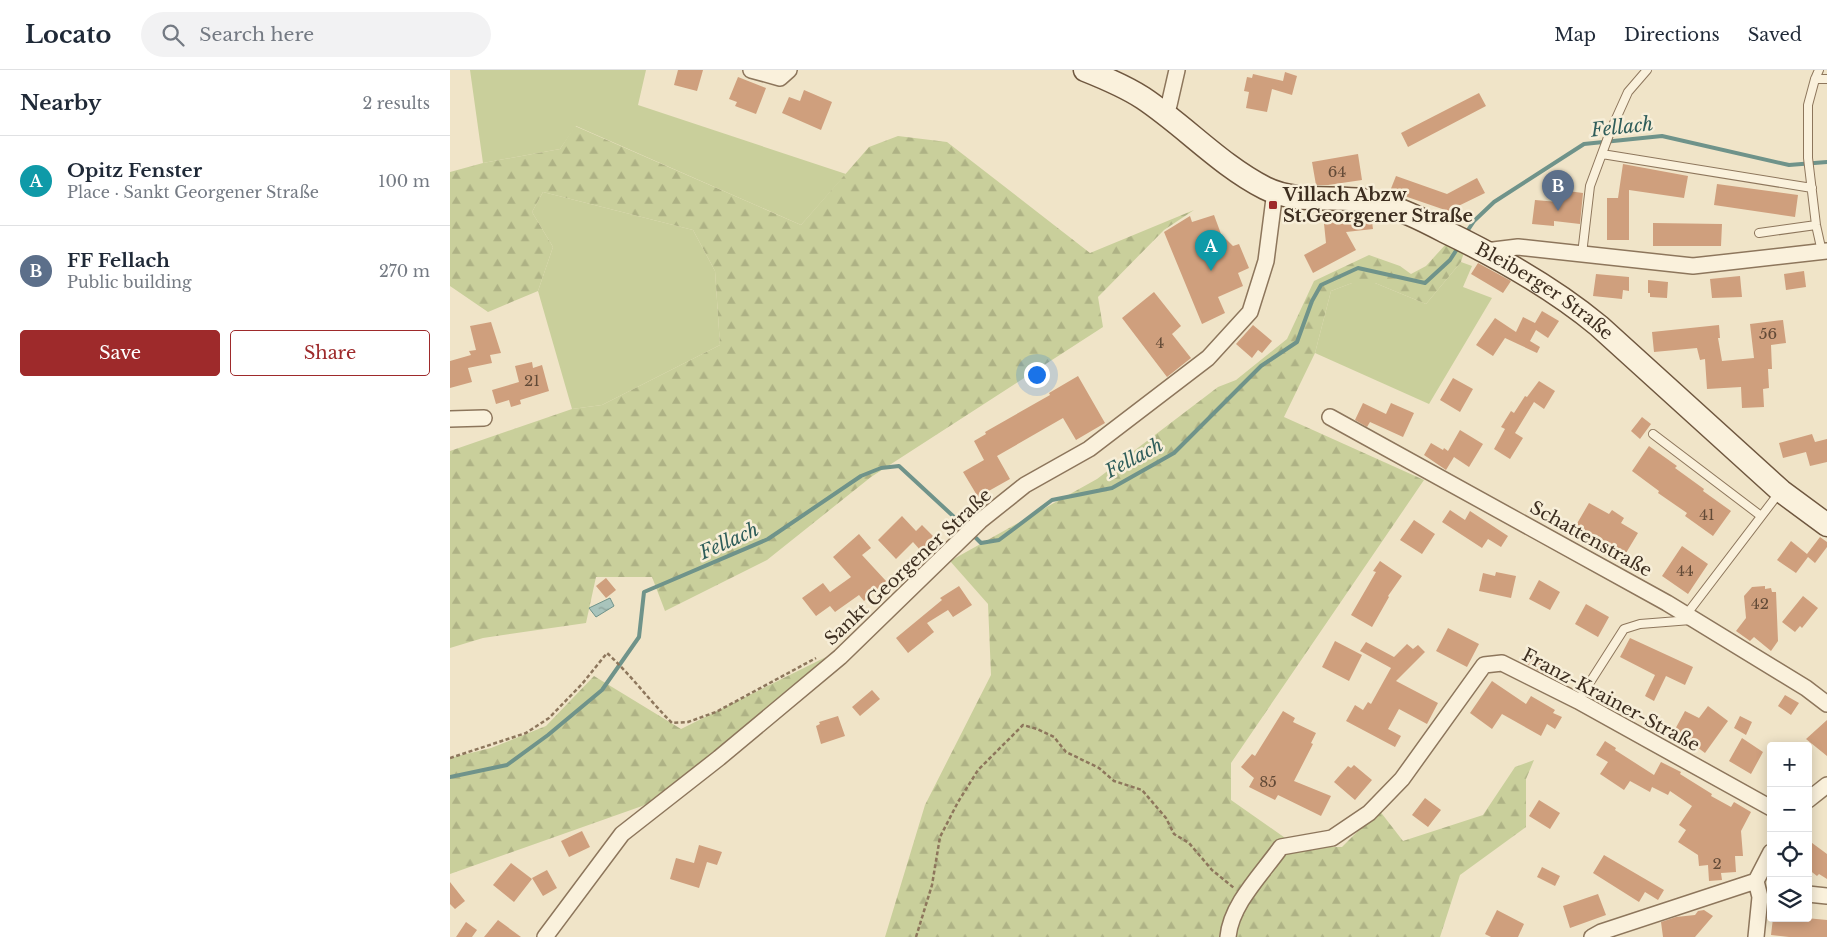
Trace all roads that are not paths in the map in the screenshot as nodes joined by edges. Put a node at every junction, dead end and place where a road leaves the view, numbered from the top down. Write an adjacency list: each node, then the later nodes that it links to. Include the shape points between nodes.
1 (751, 70): 2 (street, via 780,78)
2 (789, 70)
3 (1085, 70): 9 (main road, Bleiberger Straße, via 1142,97)
4 (1177, 70): 9 (street)
5 (1647, 70): 10 (lane, via 1628,92)
6 (1820, 70): 7 (lane)
7 (1815, 79): 8 (lane); 11 (lane, via 1808,105 1808,158)
8 (1827, 79)
9 (1164, 113): 12 (main road, Bleiberger Straße, via 1229,165)
10 (1602, 151): 11 (lane); 17 (lane, via 1590,186)
11 (1812, 188): 13 (lane)
12 (1275, 191): 15 (main road, Bleiberger Straße, via 1310,198 1372,202 1407,212); 36 (street, Sankt Georgener Straße, via 1266,261 1250,312 1208,358 1089,449 1025,485 980,520 840,657 622,834)
13 (1816, 225): 14 (lane); 16 (lane)
14 (1759, 233)
15 (1480, 249): 17 (street, via 1518,247); 22 (main road, Bleiberger Straße, via 1574,305)
16 (1824, 252): 17 (street, via 1693,266)
17 (1582, 254)
18 (1330, 417): 25 (street, Schattenstraße)
19 (484, 418): 20 (street)
20 (450, 420)
21 (1653, 434): 23 (lane)
22 (1781, 491): 23 (lane); 24 (main road, Bleiberger Straße)
23 (1761, 516): 25 (lane)
24 (1827, 525)
25 (1690, 617): 26 (lane, via 1624,629); 27 (street, Schattenstraße)
26 (1578, 700): 30 (street, Franz-Krainer-Straße); 37 (street, Franz-Krainer-Straße, via 1502,663 1484,665 1402,779 1369,813 1332,838 1281,847 1245,896 1229,924)
27 (1827, 704)
28 (1827, 785): 29 (street)
29 (1812, 797)
30 (1767, 806)
31 (1767, 860): 32 (street)
32 (1756, 881): 33 (street); 38 (street); 39 (street, via 1760,897)
33 (1767, 885)
34 (1812, 894): 35 (street)
35 (1827, 896)
36 (545, 937)
37 (1228, 937)
38 (1592, 937)
39 (1756, 937)

